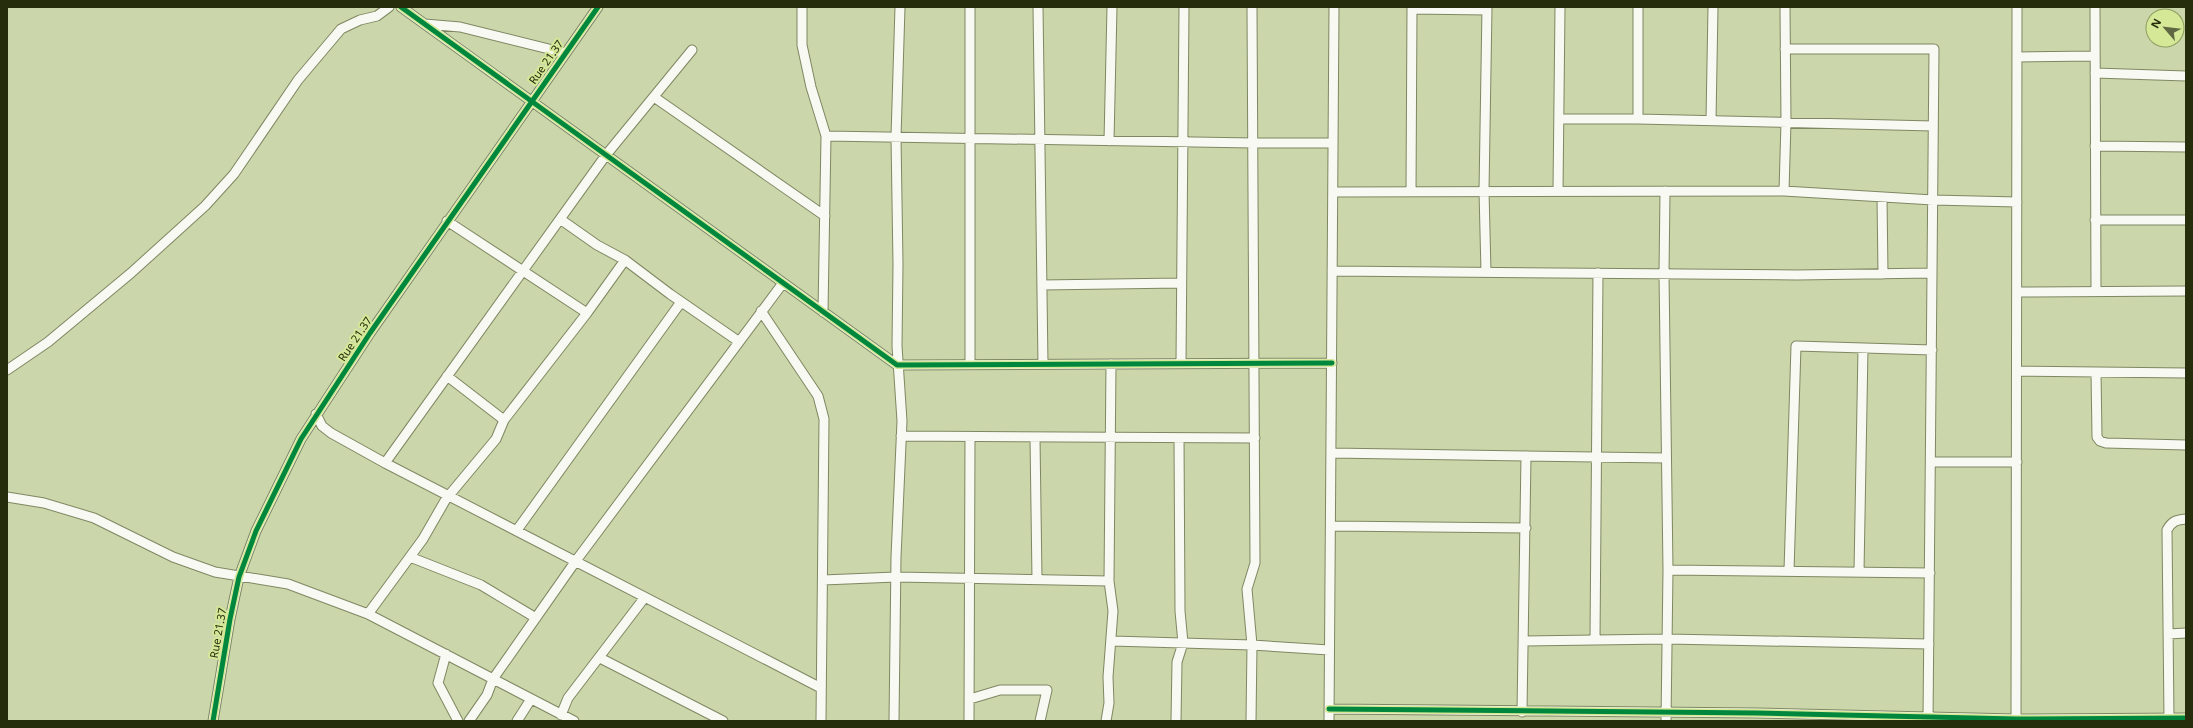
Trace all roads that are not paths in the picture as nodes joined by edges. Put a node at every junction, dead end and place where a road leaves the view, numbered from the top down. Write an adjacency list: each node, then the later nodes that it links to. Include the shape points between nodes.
1 (389, 7): 88 (street, via 377,16 360,20 341,29 298,80 234,174 205,206 131,273 48,342)
2 (401, 7): 20 (street)
3 (598, 7): 23 (street, Rue 21.37)
4 (802, 7): 35 (street, via 802,45 811,87)
5 (900, 7): 36 (street)
6 (970, 7): 37 (street)
7 (1038, 7): 38 (street)
8 (1112, 7): 39 (street)
9 (1184, 7): 40 (street)
10 (1252, 7): 41 (street)
11 (1334, 7): 42 (street)
12 (1560, 7): 30 (street)
13 (1638, 7): 31 (street)
14 (1713, 7): 32 (street)
15 (1785, 7): 21 (street)
16 (2017, 7): 25 (street)
17 (2095, 7): 24 (street)
18 (1412, 8): 19 (street); 46 (street)
19 (1487, 9): 47 (street)
20 (425, 24): 23 (street, via 460,27); 29 (street)
21 (1785, 49): 33 (street); 34 (street, via 1934,49)
22 (692, 50): 28 (street)
23 (565, 53): 29 (street, Rue 21.37)
24 (2095, 56): 25 (street); 26 (street)
25 (2017, 57): 54 (street)
26 (2095, 73): 27 (street); 43 (street)
27 (2186, 76)
28 (654, 97): 45 (street); 55 (street)
29 (531, 101): 45 (street); 59 (street, Rue 21.37)
30 (1559, 119): 31 (street); 48 (street)
31 (1638, 119): 32 (street)
32 (1711, 120): 33 (street)
33 (1786, 122): 34 (street); 50 (street)
34 (1933, 126): 53 (street)
35 (826, 136): 36 (street); 55 (street)
36 (896, 137): 37 (street); 87 (street)
37 (970, 139): 38 (street); 84 (street)
38 (1040, 140): 39 (street); 70 (street)
39 (1109, 141): 40 (street)
40 (1183, 142): 41 (street); 69 (street)
41 (1254, 143): 42 (street); 82 (street)
42 (1333, 143): 51 (street)
43 (2095, 146): 44 (street); 57 (street)
44 (2186, 147)
45 (606, 155): 56 (street); 68 (street)
46 (1411, 191): 47 (street); 51 (street)
47 (1484, 191): 48 (street); 63 (street)
48 (1558, 191): 49 (street)
49 (1665, 191): 50 (street); 66 (street)
50 (1784, 191): 52 (street)
51 (1333, 192): 61 (street)
52 (1882, 197): 53 (street); 67 (street)
53 (1933, 200): 54 (street); 64 (street)
54 (2017, 202): 73 (street)
55 (825, 216): 76 (street)
56 (560, 219): 60 (street); 62 (street)
57 (2095, 220): 58 (street); 71 (street)
58 (2186, 220)
59 (448, 221): 62 (street); 93 (street, Rue 21.37)
60 (625, 260): 74 (street); 77 (street)
61 (1332, 271): 63 (street); 83 (street)
62 (522, 272): 77 (street); 92 (street)
63 (1486, 272): 65 (street)
64 (1932, 273): 67 (street); 80 (street)
65 (1598, 274): 66 (street); 104 (street)
66 (1664, 274): 67 (street); 105 (street)
67 (1883, 274)
68 (783, 283): 75 (street); 76 (street)
69 (1180, 283): 70 (street); 81 (street)
70 (1042, 285): 85 (street)
71 (2096, 291): 72 (street); 73 (street)
72 (2186, 291)
73 (2017, 292): 89 (street)
74 (681, 302): 78 (street); 114 (street)
75 (761, 311): 78 (street); 125 (street, via 818,396 824,419)
76 (823, 312): 87 (street)
77 (587, 313): 94 (street)
78 (738, 341): 116 (street)
79 (1863, 348): 80 (street); 118 (street, via 1796,346); 119 (street)
80 (1932, 350): 106 (street)
81 (1181, 363): 82 (street); 86 (street)
82 (1255, 363): 83 (street); 100 (street)
83 (1332, 363): 102 (street)
84 (970, 364): 85 (street); 87 (street)
85 (1043, 364): 86 (street)
86 (1111, 364): 98 (street)
87 (897, 365): 95 (street)
88 (7, 370)
89 (2017, 371): 90 (street); 107 (street)
90 (2096, 372): 91 (street); 101 (street, via 2097,437 2100,441)
91 (2186, 373)
92 (447, 376): 94 (street); 108 (street)
93 (316, 414): 108 (street, via 322,426 331,433); 121 (street, Rue 21.37, via 301,439 256,532)
94 (504, 420): 109 (street, via 496,439)
95 (901, 436): 96 (street); 122 (street)
96 (970, 437): 97 (street); 123 (street)
97 (1035, 438): 98 (street); 124 (street)
98 (1110, 438): 99 (street); 126 (street)
99 (1179, 438): 100 (street); 136 (street, via 1180,611)
100 (1255, 438): 138 (street, via 1255,563 1247,590)
101 (2186, 445)
102 (1331, 453): 103 (street); 112 (street)
103 (1526, 456): 104 (street); 113 (street)
104 (1597, 457): 105 (street); 132 (street)
105 (1666, 458): 117 (street)
106 (1931, 462): 107 (street); 120 (street)
107 (2017, 462): 154 (street)
108 (385, 463): 109 (street)
109 (449, 495): 114 (street); 115 (street)
110 (7, 497): 121 (street, via 44,503 94,518 173,557 215,572)
111 (2186, 519): 131 (street, via 2170,524 2167,530)
112 (1331, 526): 113 (street); 139 (street)
113 (1526, 528): 135 (street)
114 (517, 530): 116 (street)
115 (410, 557): 128 (street); 129 (street, via 481,585)
116 (576, 562): 127 (street); 129 (street)
117 (1668, 570): 118 (street); 133 (street)
118 (1789, 572): 119 (street)
119 (1859, 572): 120 (street)
120 (1930, 573): 137 (street)
121 (239, 577): 128 (street, via 288,584); 157 (street, Rue 21.37)
122 (896, 577): 123 (street); 125 (street); 164 (street)
123 (970, 578): 124 (street); 145 (street)
124 (1036, 579): 126 (street)
125 (823, 580): 143 (street)
126 (1109, 581): 134 (street, via 1113,612)
127 (645, 597): 141 (street); 143 (street)
128 (368, 614): 140 (street)
129 (536, 618): 142 (street)
130 (2186, 633): 131 (street)
131 (2168, 634): 153 (street)
132 (1595, 639): 133 (street); 135 (street)
133 (1667, 639): 137 (street); 150 (street)
134 (1112, 641): 136 (street); 167 (street)
135 (1523, 641): 147 (street)
136 (1183, 643): 138 (street); 168 (street, via 1178,662)
137 (1929, 644): 152 (street)
138 (1252, 645): 139 (street); 169 (street)
139 (1329, 650): 146 (street)
140 (446, 654): 142 (street); 158 (street, via 438,683)
141 (600, 658): 148 (street, via 568,698); 162 (street)
142 (493, 679): 144 (street); 159 (street, via 487,695)
143 (821, 688): 163 (street)
144 (531, 699): 148 (street); 160 (street)
145 (970, 699): 165 (street); 166 (street, via 1000,690 1047,690)
146 (1329, 709): 147 (street); 170 (street)
147 (1522, 712): 149 (street)
148 (561, 715): 161 (street)
149 (1592, 717): 150 (street)
150 (1666, 717): 152 (street)
151 (2186, 718): 153 (street)
152 (1928, 719): 154 (street)
153 (2169, 719): 156 (street)
154 (2016, 720): 155 (street)
155 (2090, 720): 156 (street)
156 (2157, 720)
157 (213, 721)
158 (458, 721)
159 (469, 721)
160 (517, 721)
161 (574, 721)
162 (723, 721)
163 (821, 721)
164 (894, 721)
165 (969, 721)
166 (1040, 721)
167 (1106, 721)
168 (1176, 721)
169 (1251, 721)
170 (1329, 721)

